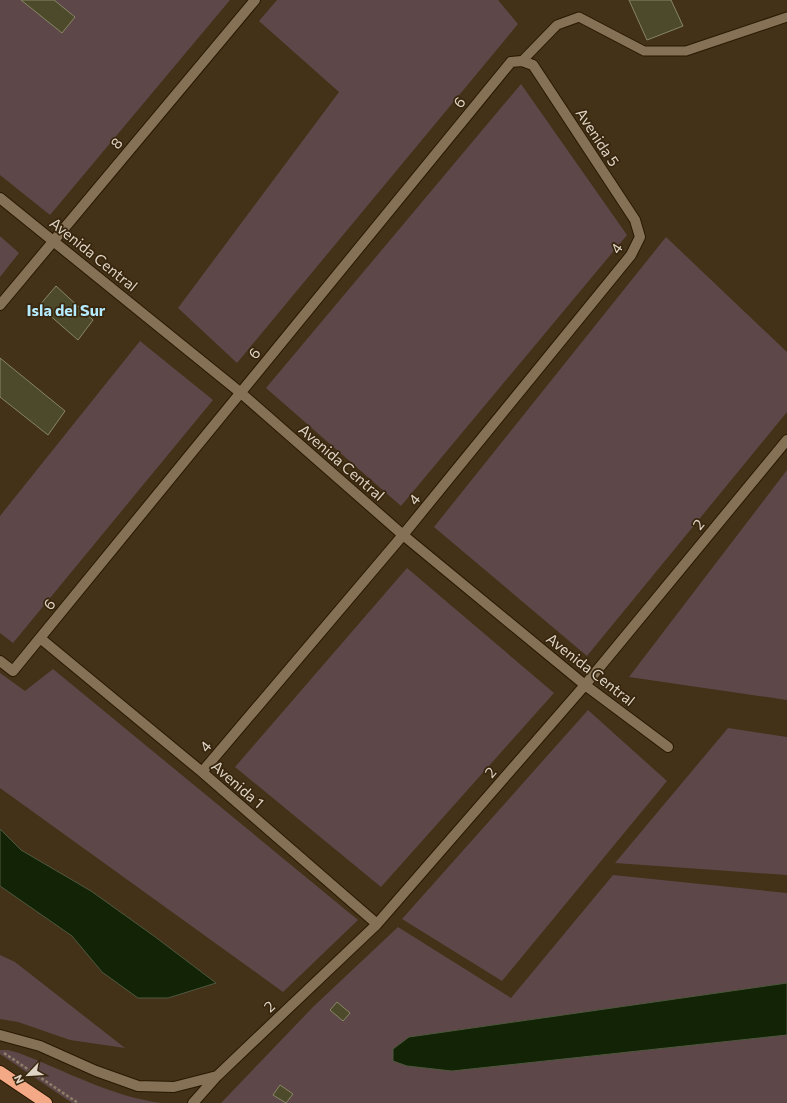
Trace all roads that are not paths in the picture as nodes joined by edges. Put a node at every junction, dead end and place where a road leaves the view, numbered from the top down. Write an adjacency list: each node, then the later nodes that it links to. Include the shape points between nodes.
1 (255, 0): 6 (street, 8)
2 (787, 17): 3 (lane, via 686,51 644,51 579,17 557,25)
3 (522, 61): 5 (street, Avenida 5, via 533,65 635,220); 8 (street, 6, via 511,62)
4 (0, 198): 6 (street, Avenida Central)
5 (640, 238): 10 (street, 4, via 631,255)
6 (54, 240): 7 (street, 8); 8 (street, Avenida Central)
7 (0, 305)
8 (241, 393): 10 (street, Avenida Central); 11 (street, 6)
9 (787, 440): 13 (street, 2)
10 (403, 535): 13 (street, Avenida Central); 15 (street, 4)
11 (40, 638): 12 (street, 6, via 13,671); 15 (street, Avenida 1)
12 (0, 661)
13 (585, 685): 14 (street, Avenida Central); 16 (street, 2)
14 (668, 747)
15 (202, 772): 16 (street, Avenida 1)
16 (378, 924): 19 (street, 2)
17 (0, 1035): 19 (street, via 40,1046 138,1086 174,1087)
18 (0, 1072): 20 (highway)
19 (217, 1076): 21 (street, 2)
20 (46, 1103)
21 (193, 1103)

